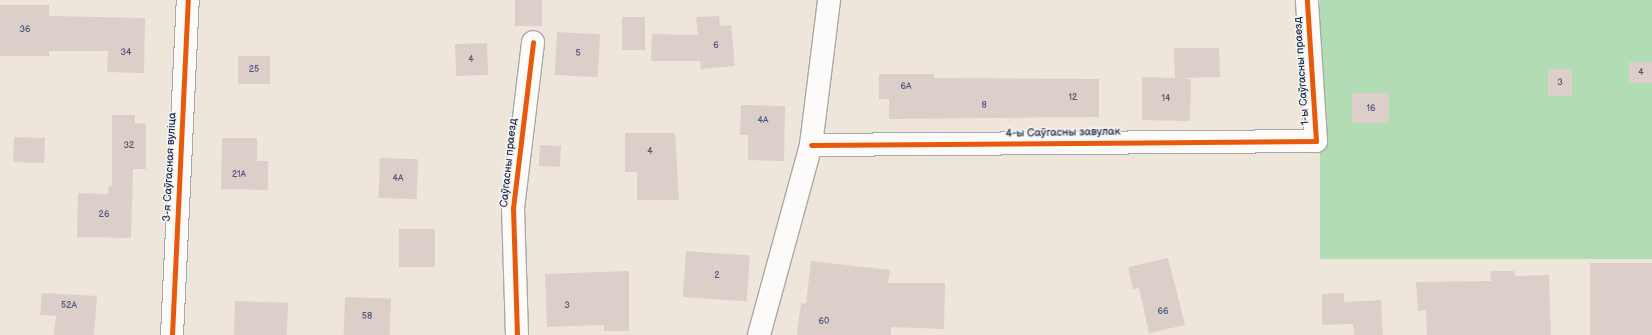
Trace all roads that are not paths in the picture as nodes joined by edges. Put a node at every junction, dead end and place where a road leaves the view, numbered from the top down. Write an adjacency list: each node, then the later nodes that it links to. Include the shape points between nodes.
1 (188, 0): 7 (street, 3-я Саўгасная вуліца)
2 (829, 0): 6 (street)
3 (1307, 0): 5 (street, 1-ы Саўгасны праезд)
4 (532, 42): 8 (street, Саўгасны праезд, via 514,208)
5 (1316, 141): 6 (street, 4-ы Саўгасны завулак)
6 (811, 145): 9 (street)
7 (172, 335)
8 (517, 335)
9 (759, 335)

